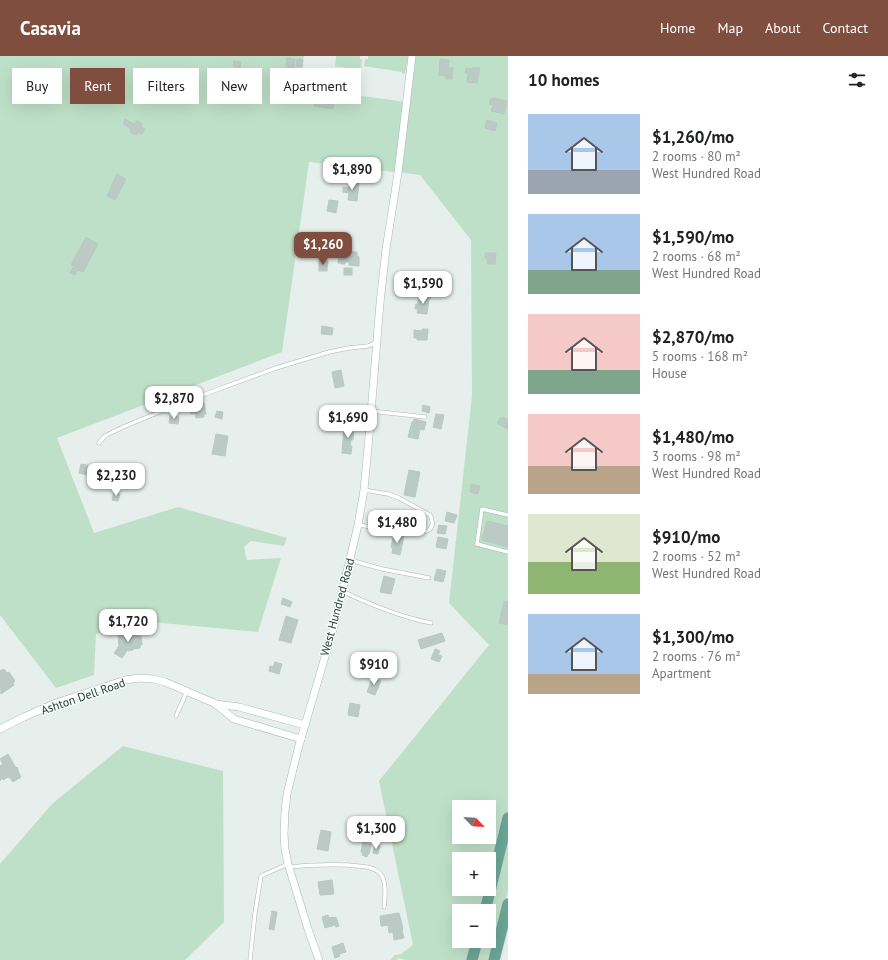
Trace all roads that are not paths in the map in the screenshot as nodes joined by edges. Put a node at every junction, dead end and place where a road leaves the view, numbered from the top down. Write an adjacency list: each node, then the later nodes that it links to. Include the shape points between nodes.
1 (412, 56): 2 (street, West Hundred Road)
2 (376, 343): 3 (street, West Hundred Road); 5 (lane, via 329,352 276,368 123,427 105,436)
3 (372, 411): 4 (lane); 6 (street, West Hundred Road)
4 (425, 417)
5 (99, 443)
6 (364, 490): 8 (street, West Hundred Road); 8 (lane, via 399,498 430,515 433,523 429,530 422,532)
7 (508, 515): 9 (lane, via 482,509 477,544)
8 (358, 525): 10 (street, West Hundred Road)
9 (508, 552)
10 (350, 560): 11 (lane); 12 (street, West Hundred Road)
11 (429, 578)
12 (342, 591): 13 (lane, via 379,608); 17 (street, West Hundred Road)
13 (432, 623)
14 (186, 691): 15 (street, Ashton Dell Road); 16 (lane); 18 (street, Ashton Dell Road, via 154,679 125,680 56,703)
15 (214, 703): 17 (street, Ashton Dell Road); 19 (street, Ashton Dell Road, via 234,718)
16 (176, 716)
17 (305, 725): 19 (street, West Hundred Road)
18 (0, 729)
19 (301, 739): 21 (street, West Hundred Road, via 285,811 285,849)
20 (508, 818): 22 (main road)
21 (289, 866): 24 (lane, via 340,865 367,867 377,871 383,880); 26 (lane, via 261,876 254,913); 27 (street, West Hundred Road)
22 (487, 904)
23 (508, 904): 29 (main road)
24 (384, 907)
25 (475, 948): 28 (main road)
26 (250, 960)
27 (319, 960)
28 (472, 960)
29 (494, 960)

